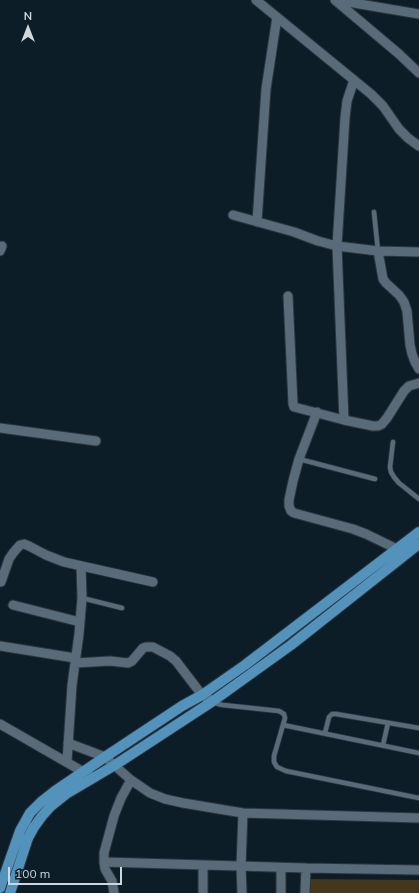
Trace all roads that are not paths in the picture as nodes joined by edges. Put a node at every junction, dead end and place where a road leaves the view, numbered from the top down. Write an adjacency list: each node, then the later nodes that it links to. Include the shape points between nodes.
1 (256, 0): 5 (street)
2 (336, 0): 3 (street); 6 (street)
3 (368, 3): 4 (street)
4 (419, 14)
5 (277, 17): 7 (street); 11 (street, via 266,89)
6 (419, 73)
7 (354, 80): 8 (street, via 383,106 403,134); 12 (street, via 345,113)
8 (419, 146)
9 (374, 212): 13 (lane)
10 (233, 215): 11 (street)
11 (257, 222): 12 (street)
12 (336, 246): 13 (street); 19 (street)
13 (378, 251): 14 (street); 16 (street, via 383,278 404,302 411,349)
14 (419, 252)
15 (288, 296): 18 (street, via 293,404 294,407)
16 (419, 368)
17 (419, 383): 19 (street, via 409,386 404,391 387,418 378,426)
18 (317, 412): 19 (street); 23 (street)
19 (344, 420)
20 (0, 428): 21 (street)
21 (96, 441)
22 (393, 442): 25 (lane, via 391,472 399,483)
23 (299, 459): 24 (lane); 28 (street, via 289,500 289,506 294,514 353,529)
24 (375, 479)
25 (419, 499)
26 (419, 532): 28 (main road)
27 (419, 544): 39 (main road, via 291,646)
28 (397, 549): 38 (main road)
29 (81, 566): 30 (street, via 56,559 24,544 20,545 9,559); 31 (street); 32 (street)
30 (0, 582)
31 (153, 582)
32 (82, 598): 34 (lane); 35 (street)
33 (13, 605): 35 (street)
34 (122, 608)
35 (80, 622): 37 (street)
36 (0, 646): 37 (street)
37 (75, 660): 38 (street, via 128,663 143,648 153,647 176,661); 45 (street)
38 (202, 695): 39 (street); 48 (main road)
39 (213, 701): 42 (lane, via 223,705 279,711 284,714); 50 (main road)
40 (388, 723): 43 (lane); 44 (lane, via 332,714); 46 (lane)
41 (0, 724): 49 (street)
42 (283, 725): 44 (lane); 54 (lane, via 274,756 277,767)
43 (419, 728)
44 (325, 734): 46 (lane)
45 (68, 744): 48 (street); 49 (street)
46 (383, 745): 47 (lane)
47 (419, 753)
48 (105, 757): 50 (street); 51 (main road)
49 (67, 762): 51 (street)
50 (115, 765): 52 (main road); 53 (street)
51 (84, 772): 52 (street); 63 (main road, via 55,791 30,813 20,832)
52 (94, 778): 64 (main road, via 66,794 42,816 28,838)
53 (131, 780): 55 (street, via 150,793 165,798); 57 (street, via 114,816)
54 (419, 798)
55 (243, 813): 56 (street); 59 (street)
56 (419, 818)
57 (104, 862): 58 (street); 65 (street)
58 (203, 865): 59 (street); 66 (street)
59 (241, 866): 60 (street); 67 (street)
60 (281, 868): 61 (street); 68 (street)
61 (306, 868): 62 (street); 69 (street)
62 (419, 870)
63 (0, 888)
64 (10, 893)
65 (114, 893)
66 (203, 893)
67 (242, 893)
68 (281, 893)
69 (305, 893)

